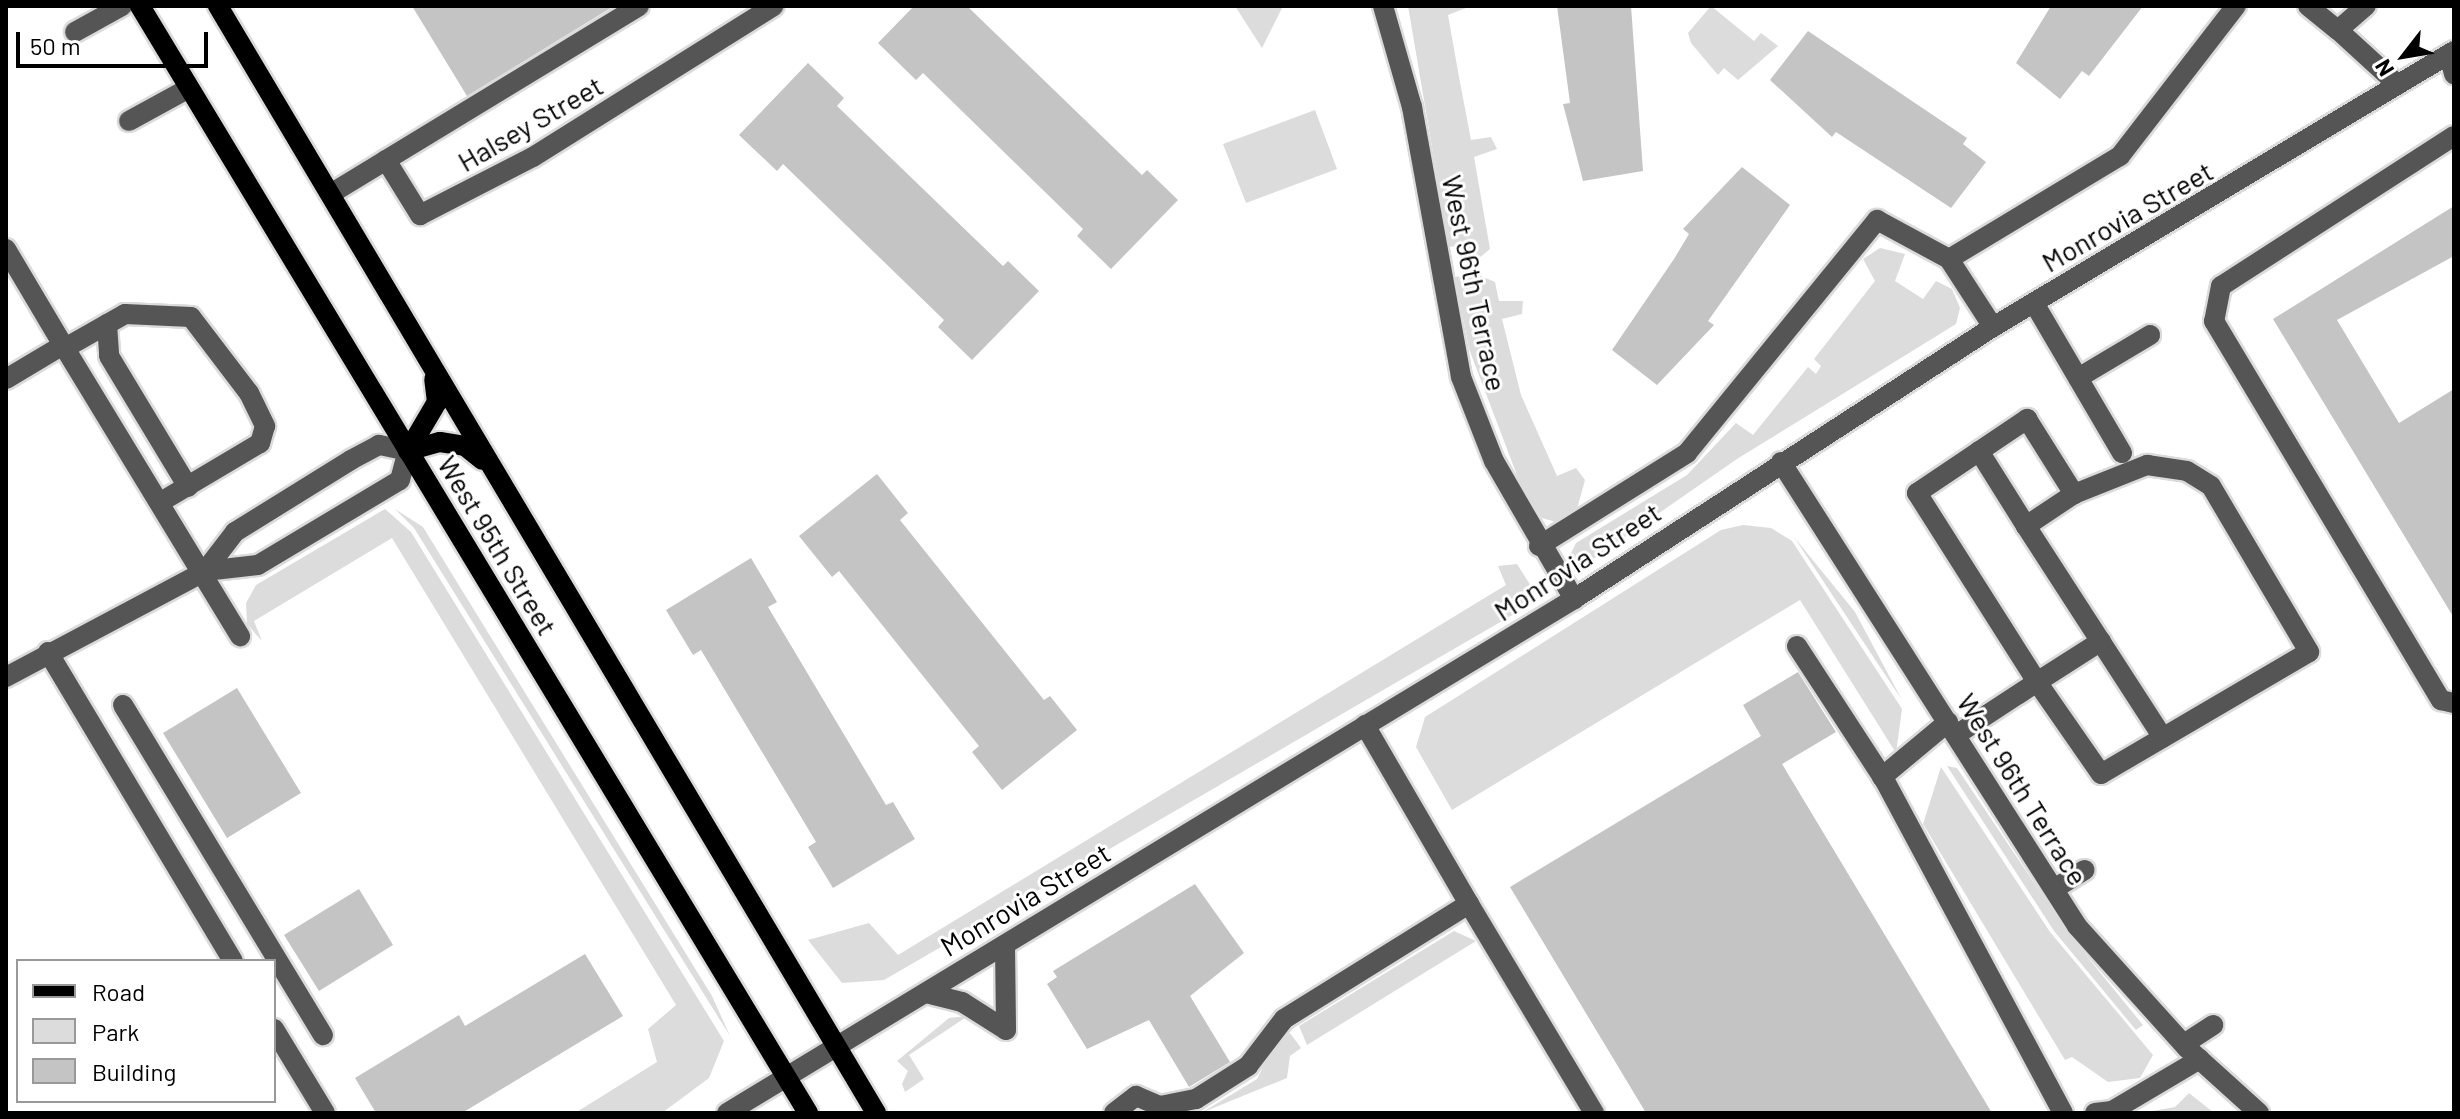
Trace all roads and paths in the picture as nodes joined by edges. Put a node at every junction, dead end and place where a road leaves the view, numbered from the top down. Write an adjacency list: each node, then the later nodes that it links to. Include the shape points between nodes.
1 (122, 6): 11 (street)
2 (140, 6): 14 (main road, West 95th Street)
3 (639, 6): 17 (street)
4 (774, 6): 17 (street, Halsey Street, via 533,157 420,215)
5 (1383, 6): 38 (street, West 96th Terrace, via 1412,107 1461,377)
6 (2236, 6): 20 (street, via 2120,156)
7 (2308, 6): 10 (street)
8 (2366, 6): 10 (street)
9 (222, 7): 18 (main road, West 95th Street)
10 (2338, 30): 13 (street)
11 (75, 32)
12 (2453, 60): 13 (street, Monrovia Street)
13 (2398, 85): 21 (street, Monrovia Street)
14 (189, 88): 15 (street); 29 (main road, West 95th Street)
15 (129, 121)
16 (2454, 136): 47 (street, via 2221,286 2214,321 2441,700)
17 (386, 160): 18 (street)
18 (332, 193): 26 (main road, West 95th Street)
19 (6, 249): 25 (street)
20 (1949, 259): 23 (street); 38 (street, via 1877,220 1687,453)
21 (2034, 303): 23 (street, Monrovia Street); 27 (street)
22 (107, 324): 25 (street); 34 (street, via 109,356); 34 (street, via 149,311 191,317 249,393 265,426 260,443)
23 (1993, 327): 32 (street, Monrovia Street)
24 (2150, 335): 27 (street)
25 (64, 347): 28 (street); 36 (street)
26 (434, 374): 29 (main road, via 437,402); 33 (main road, West 95th Street)
27 (2078, 378): 31 (street)
28 (6, 379)
29 (408, 451): 33 (main road, via 440,442 465,446); 39 (street, via 379,445 351,460 235,532); 39 (street, via 400,480 258,565); 65 (main road, West 95th Street)
30 (1979, 451): 35 (street, via 2027,419); 37 (street); 46 (street, via 1917,493)
31 (2122, 453)
32 (1781, 462): 40 (street, Monrovia Street); 50 (street, West 96th Terrace)
33 (491, 467): 63 (main road, West 95th Street)
34 (188, 487): 36 (street)
35 (2074, 494): 37 (street); 51 (street, via 2147,465 2187,471 2211,486 2309,652)
36 (159, 503): 39 (street)
37 (2026, 526): 42 (street)
38 (1539, 546): 40 (street, West 96th Terrace)
39 (205, 571): 41 (street); 44 (street)
40 (1574, 599): 49 (street, Monrovia Street)
41 (240, 636)
42 (2101, 641): 46 (street); 51 (street)
43 (1797, 646): 52 (street)
44 (48, 652): 45 (street); 57 (street)
45 (6, 677)
46 (2037, 682): 50 (street); 51 (street, via 2101,774)
47 (2454, 703)
48 (123, 705): 61 (street)
49 (1365, 725): 55 (street); 56 (street, Monrovia Street)
50 (1952, 729): 52 (street); 54 (street, West 96th Terrace)
51 (2163, 738)
52 (1882, 777): 72 (street)
53 (2084, 870): 54 (street)
54 (2054, 889): 62 (street, West 96th Terrace)
55 (1469, 904): 70 (street, via 1284,1019 1242,1071 1196,1099 1160,1106 1136,1096); 71 (street)
56 (1005, 945): 58 (street, Monrovia Street); 58 (street, via 1006,1030 962,1002)
57 (232, 959)
58 (926, 993): 63 (street, Monrovia Street)
59 (2213, 1025): 62 (street)
60 (276, 1032): 66 (street)
61 (323, 1035)
62 (2184, 1044): 64 (street, West 96th Terrace)
63 (837, 1046): 65 (street, Monrovia Street); 69 (main road, West 95th Street)
64 (2200, 1059): 73 (street, via 2112,1111); 74 (street, West 96th Terrace)
65 (786, 1077): 67 (street, Monrovia Street); 68 (main road, West 95th Street)
66 (325, 1113)
67 (727, 1113)
68 (808, 1113)
69 (876, 1113)
70 (1114, 1113)
71 (1594, 1113)
72 (2063, 1113)
73 (2095, 1113)
74 (2259, 1113)

